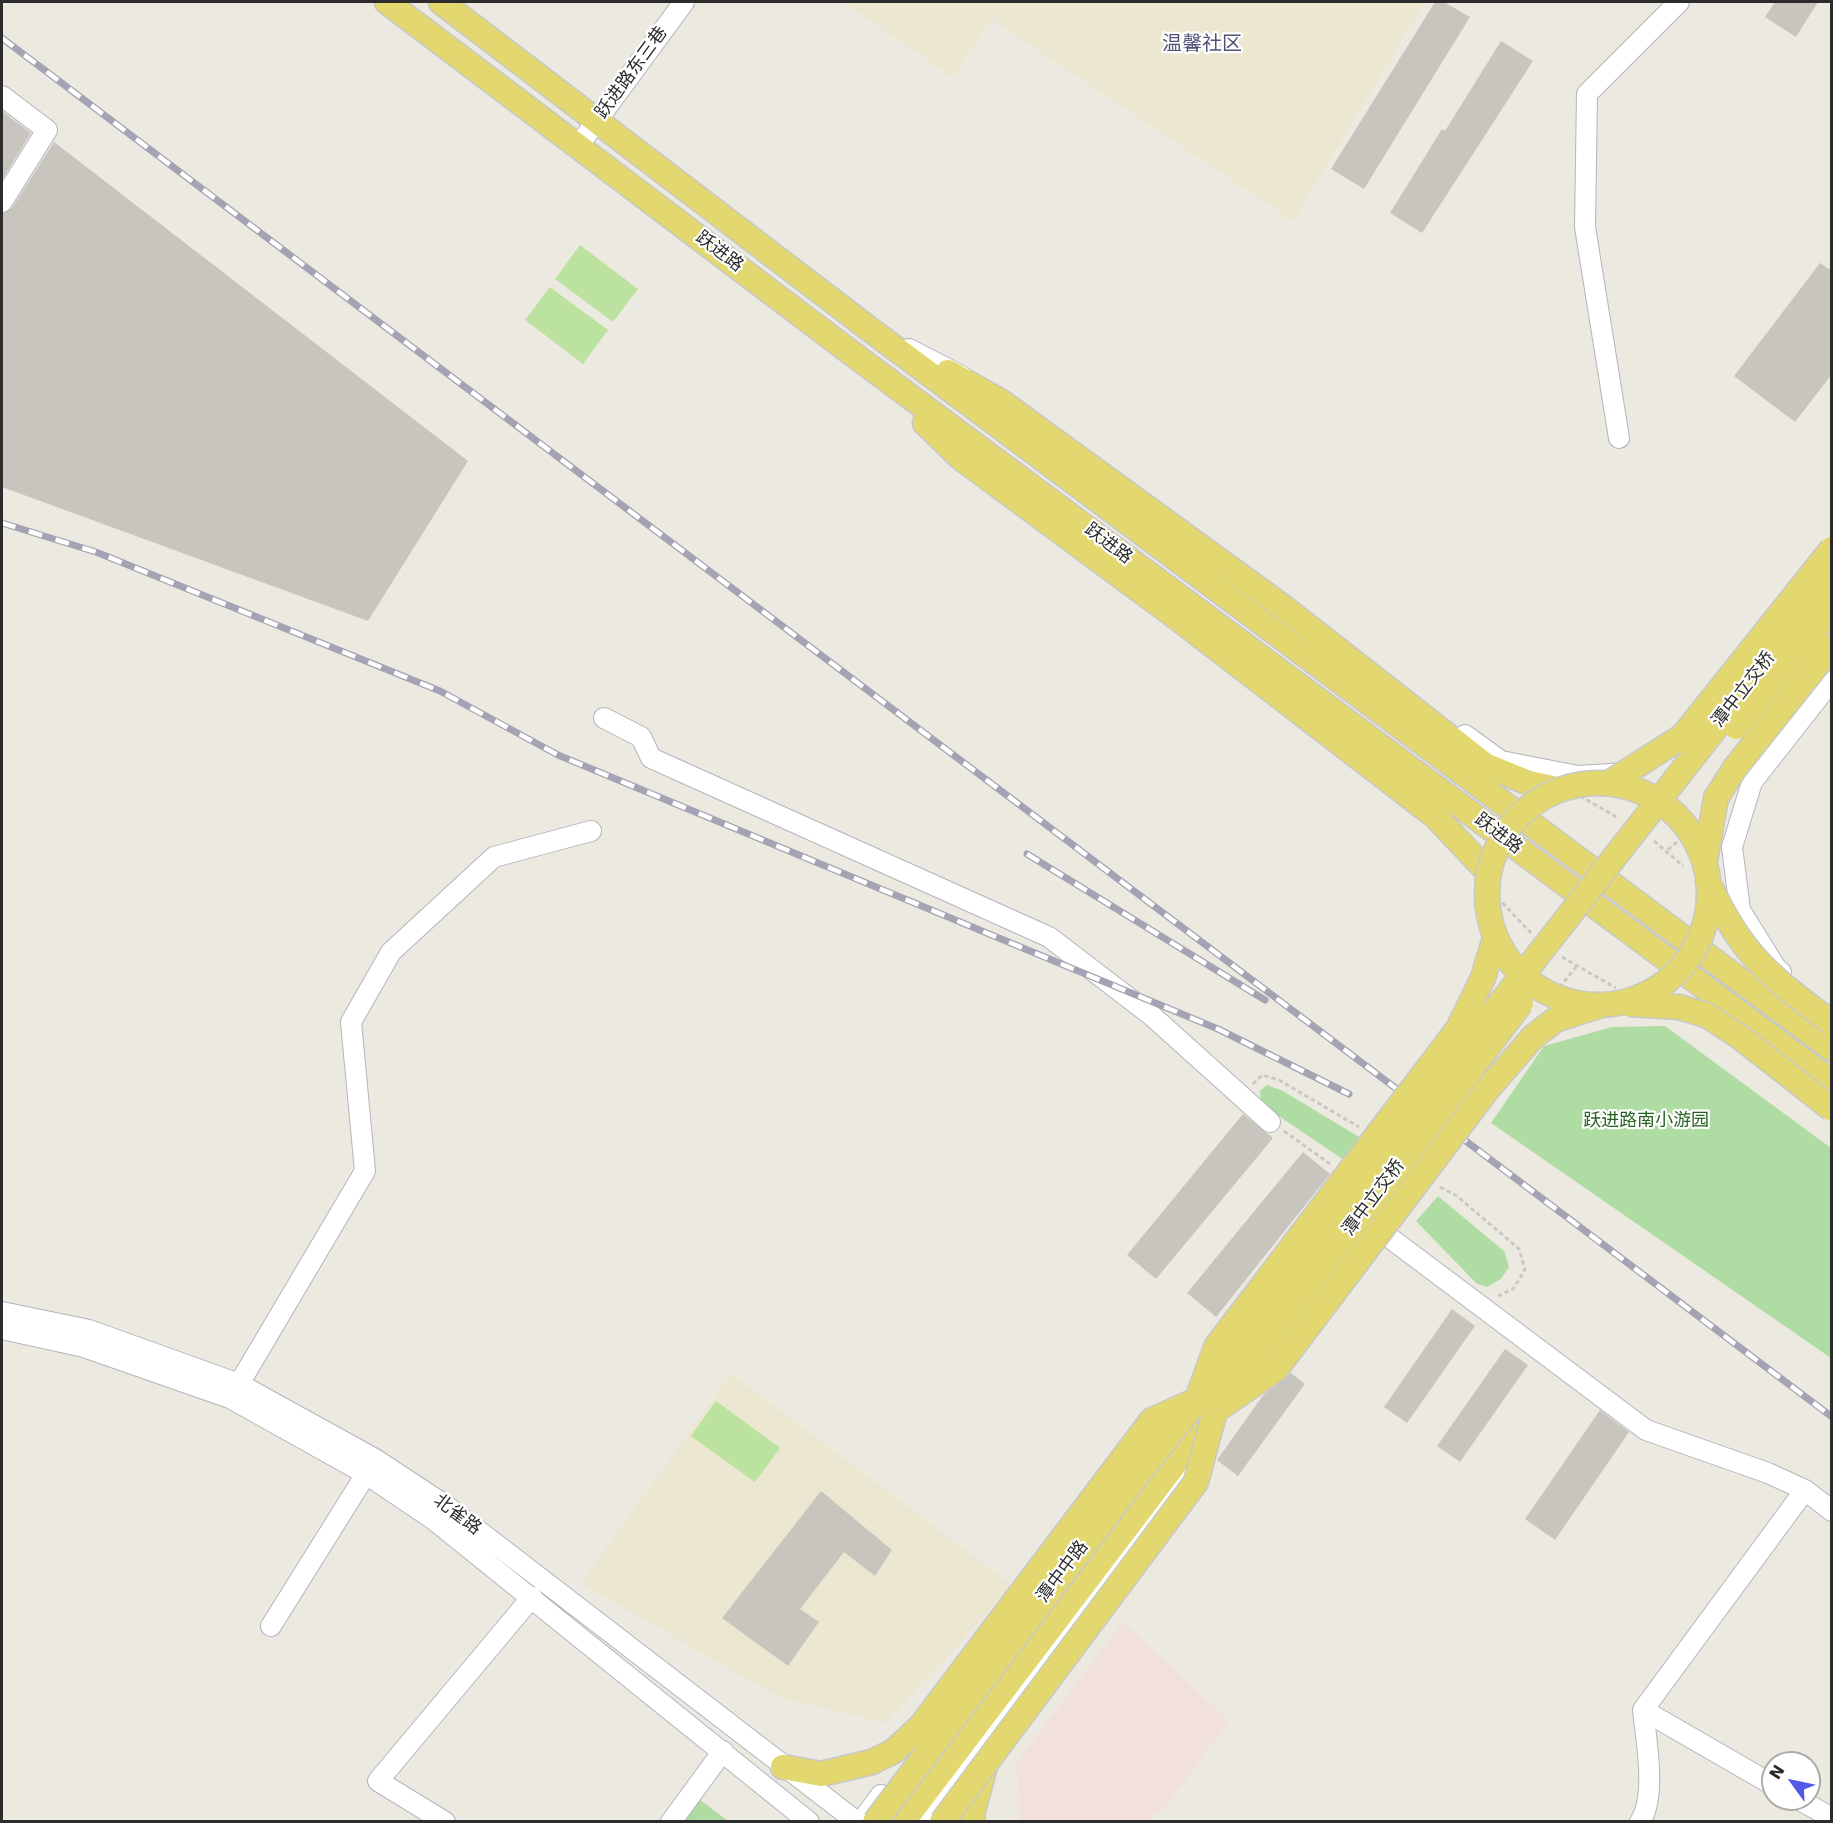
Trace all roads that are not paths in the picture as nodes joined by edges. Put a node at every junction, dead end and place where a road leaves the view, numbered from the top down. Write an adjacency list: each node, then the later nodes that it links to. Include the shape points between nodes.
1 (387, 2): 7 (main road, 跃进路)
2 (441, 2): 6 (main road, 跃进路)
3 (684, 2): 6 (street, 跃进路东三巷)
4 (1679, 2): 11 (street, via 1587,94 1585,226)
5 (2, 96): 8 (street, via 47,130)
6 (598, 119): 7 (street, 跃进路东三巷); 9 (main road, 跃进路)
7 (579, 145): 10 (main road, 跃进路)
8 (2, 202)
9 (872, 331): 13 (street, via 1027,410 1501,761 1578,776 1645,771 1702,733); 20 (main road, via 1000,400 1283,607 1485,765 1529,783); 29 (main road, 跃进路)
10 (854, 355): 23 (main road, via 960,458 1180,620 1435,816); 30 (main road, 跃进路)
11 (1619, 438)
12 (1832, 549): 19 (main road, bridge, via 1683,736)
13 (1832, 565)
14 (1832, 579): 35 (main road, 潭中立交桥, bridge, via 1467,1046)
15 (1832, 608): 40 (main road, 潭中立交桥, bridge)
16 (1832, 646): 22 (main road, bridge, via 1735,768 1716,798)
17 (1832, 680): 27 (street, via 1752,782 1732,847 1740,910 1776,969)
18 (604, 718): 32 (street, via 641,737 651,758 1049,937 1151,1016)
19 (1609, 783): 20 (main road, bridge); 22 (main road, bridge, via 1629,786 1669,807 1697,842)
20 (1557, 789): 23 (main road, bridge, via 1512,822 1497,845)
21 (591, 831): 38 (street, via 494,858 391,952 351,1022 365,1171)
22 (1705, 861): 24 (main road, bridge)
23 (1488, 872): 25 (main road, bridge)
24 (1709, 885): 26 (main road, bridge, via 1705,925 1687,961 1657,988); 28 (main road, bridge, via 1725,920 1757,963)
25 (1494, 938): 26 (main road, bridge, via 1519,974 1536,988 1576,1004); 40 (main road, bridge, via 1483,978 1458,1029 1216,1347)
26 (1609, 1005): 31 (main road, bridge, via 1661,1005 1706,1015); 40 (main road, bridge, via 1555,1020 1532,1038 1486,1090 1276,1369)
27 (1832, 1010)
28 (1832, 1023)
29 (1832, 1049)
30 (1832, 1082)
31 (1832, 1109)
32 (1270, 1122)
33 (1372, 1224): 37 (street, via 1341,1200); 39 (street); 42 (street, via 1646,1430)
34 (2, 1312): 38 (street, 北雀路, via 89,1330)
35 (1256, 1327): 40 (main road, 潭中中路, bridge)
36 (2, 1329): 41 (street, 北雀路, via 84,1347 230,1398)
37 (1216, 1361): 39 (street); 54 (street)
38 (239, 1384): 49 (street, 北雀路, via 375,1459 445,1505)
39 (1249, 1387): 57 (street)
40 (1206, 1405): 48 (main road, bridge, via 1196,1482); 49 (main road, bridge, via 1152,1420 921,1726 894,1751 872,1762 821,1774); 55 (main road, 潭中中路, bridge, via 918,1762); 56 (main road, 潭中中路)
41 (366, 1474): 44 (street, 北雀路, via 434,1520); 45 (street)
42 (1805, 1490): 43 (street); 46 (street)
43 (1832, 1512)
44 (532, 1597): 47 (street, 北雀路); 51 (street, via 378,1781)
45 (271, 1626)
46 (1642, 1710): 50 (street); 60 (street, via 1648,1752 1647,1810)
47 (723, 1751): 52 (street); 53 (street, 北雀路)
48 (987, 1758): 58 (main road, bridge); 59 (main road, bridge)
49 (783, 1767): 54 (street, 北雀路)
50 (1761, 1778)
51 (445, 1821)
52 (671, 1821)
53 (809, 1821)
54 (859, 1821)
55 (875, 1821)
56 (903, 1821)
57 (925, 1821)
58 (942, 1821)
59 (973, 1821)
60 (1640, 1821)

